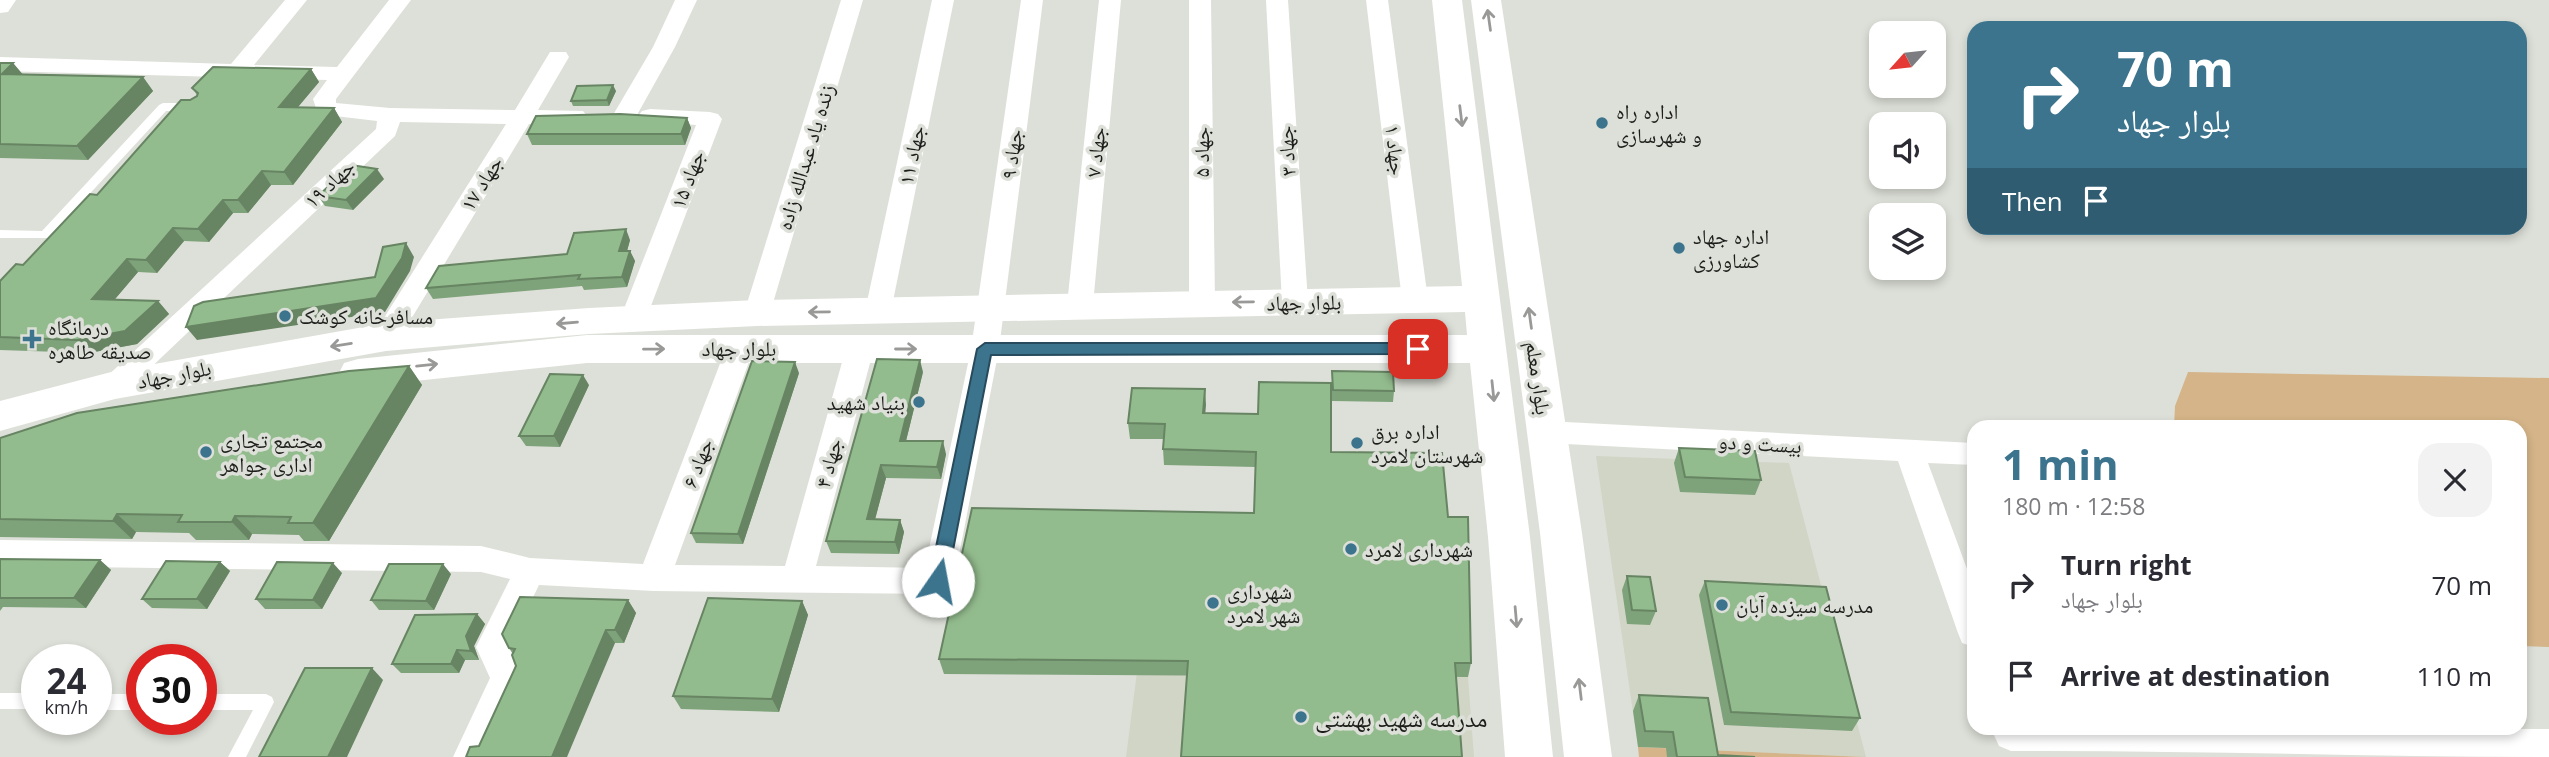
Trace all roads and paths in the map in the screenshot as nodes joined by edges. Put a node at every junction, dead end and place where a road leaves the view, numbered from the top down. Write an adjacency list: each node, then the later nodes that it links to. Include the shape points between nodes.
1 (5, 0): 14 (street)
2 (296, 0): 17 (street)
3 (400, 0): 20 (street)
4 (686, 0): 22 (street)
5 (852, 0): 33 (street, زنده یاد عبدالله زاده)
6 (943, 0): 32 (street, جهاد ۱۱)
7 (1032, 0): 31 (street, جهاد ۹)
8 (1110, 0): 30 (street, جهاد ۷)
9 (1200, 0): 29 (street, جهاد ۵)
10 (1277, 0): 28 (street, جهاد ۳)
11 (1377, 0): 27 (street, جهاد ۱)
12 (1447, 0): 18 (street)
13 (1486, 0): 19 (street, بلوار معلم, one-way to 13)
14 (0, 7)
15 (558, 57): 24 (street, جهاد ۱۷)
16 (0, 64): 17 (street)
17 (239, 69): 20 (street)
18 (1456, 73): 19 (street); 26 (street, one-way to 26)
19 (1496, 73): 43 (street, بلوار معلم, one-way to 19)
20 (342, 74): 23 (street, via 324,99 326,109)
21 (199, 107): 25 (lane, via 163,107 45,235)
22 (625, 115): 24 (street); 34 (street, جهاد ۱۵, via 710,119)
23 (390, 116): 24 (street); 41 (street, جهاد ۱۹, via 387,131)
24 (522, 117): 35 (street, جهاد ۱۷)
25 (3, 237)
26 (1482, 299): 27 (street, بلوار جهاد); 40 (street)
27 (1403, 300): 28 (street, بلوار جهاد); 39 (street, via 1416,318 1417,331 1409,342)
28 (1295, 302): 29 (street, بلوار جهاد, one-way to 29)
29 (1202, 303): 30 (street, بلوار جهاد)
30 (1080, 305): 31 (street, بلوار جهاد)
31 (990, 308): 32 (street, بلوار جهاد); 38 (street, جهاد ۹)
32 (878, 311): 33 (street, بلوار جهاد, one-way to 33)
33 (757, 313): 34 (street, بلوار جهاد)
34 (633, 319): 35 (street, بلوار جهاد, one-way to 35)
35 (386, 337): 41 (street, بلوار جهاد, one-way to 41)
36 (740, 348): 37 (street, بلوار جهاد); 44 (street, بلوار جهاد, one-way to 36, via 92,415 375,371 587,349); 49 (street, جهاد ۶)
37 (860, 348): 38 (street, بلوار جهاد, one-way to 38); 50 (street, جهاد ۴)
38 (985, 349): 39 (street, بلوار جهاد); 50 (street, جهاد ۹, via 938,581)
39 (1394, 349): 40 (street, بلوار جهاد)
40 (1488, 349): 62 (street, one-way to 62)
41 (115, 386): 42 (street, بلوار جهاد)
42 (0, 415)
43 (1546, 432): 45 (street, بیست و دو); 63 (street, بلوار معلم, one-way to 43)
44 (0, 446)
45 (1909, 451): 46 (street, بیست و دو); 51 (street)
46 (1967, 454)
47 (0, 553): 48 (street, via 481,559)
48 (530, 571): 49 (street); 61 (street, via 492,647 507,678)
49 (654, 578): 50 (street)
50 (797, 578)
51 (1967, 613)
52 (0, 701): 53 (lane)
53 (21, 701)
54 (217, 702): 60 (lane, via 266,702)
55 (2092, 735): 57 (street)
56 (2214, 735): 59 (street)
57 (2009, 740)
58 (2549, 745): 59 (street)
59 (2406, 749)
60 (237, 757)
61 (470, 757)
62 (1529, 757)
63 (1588, 757)

